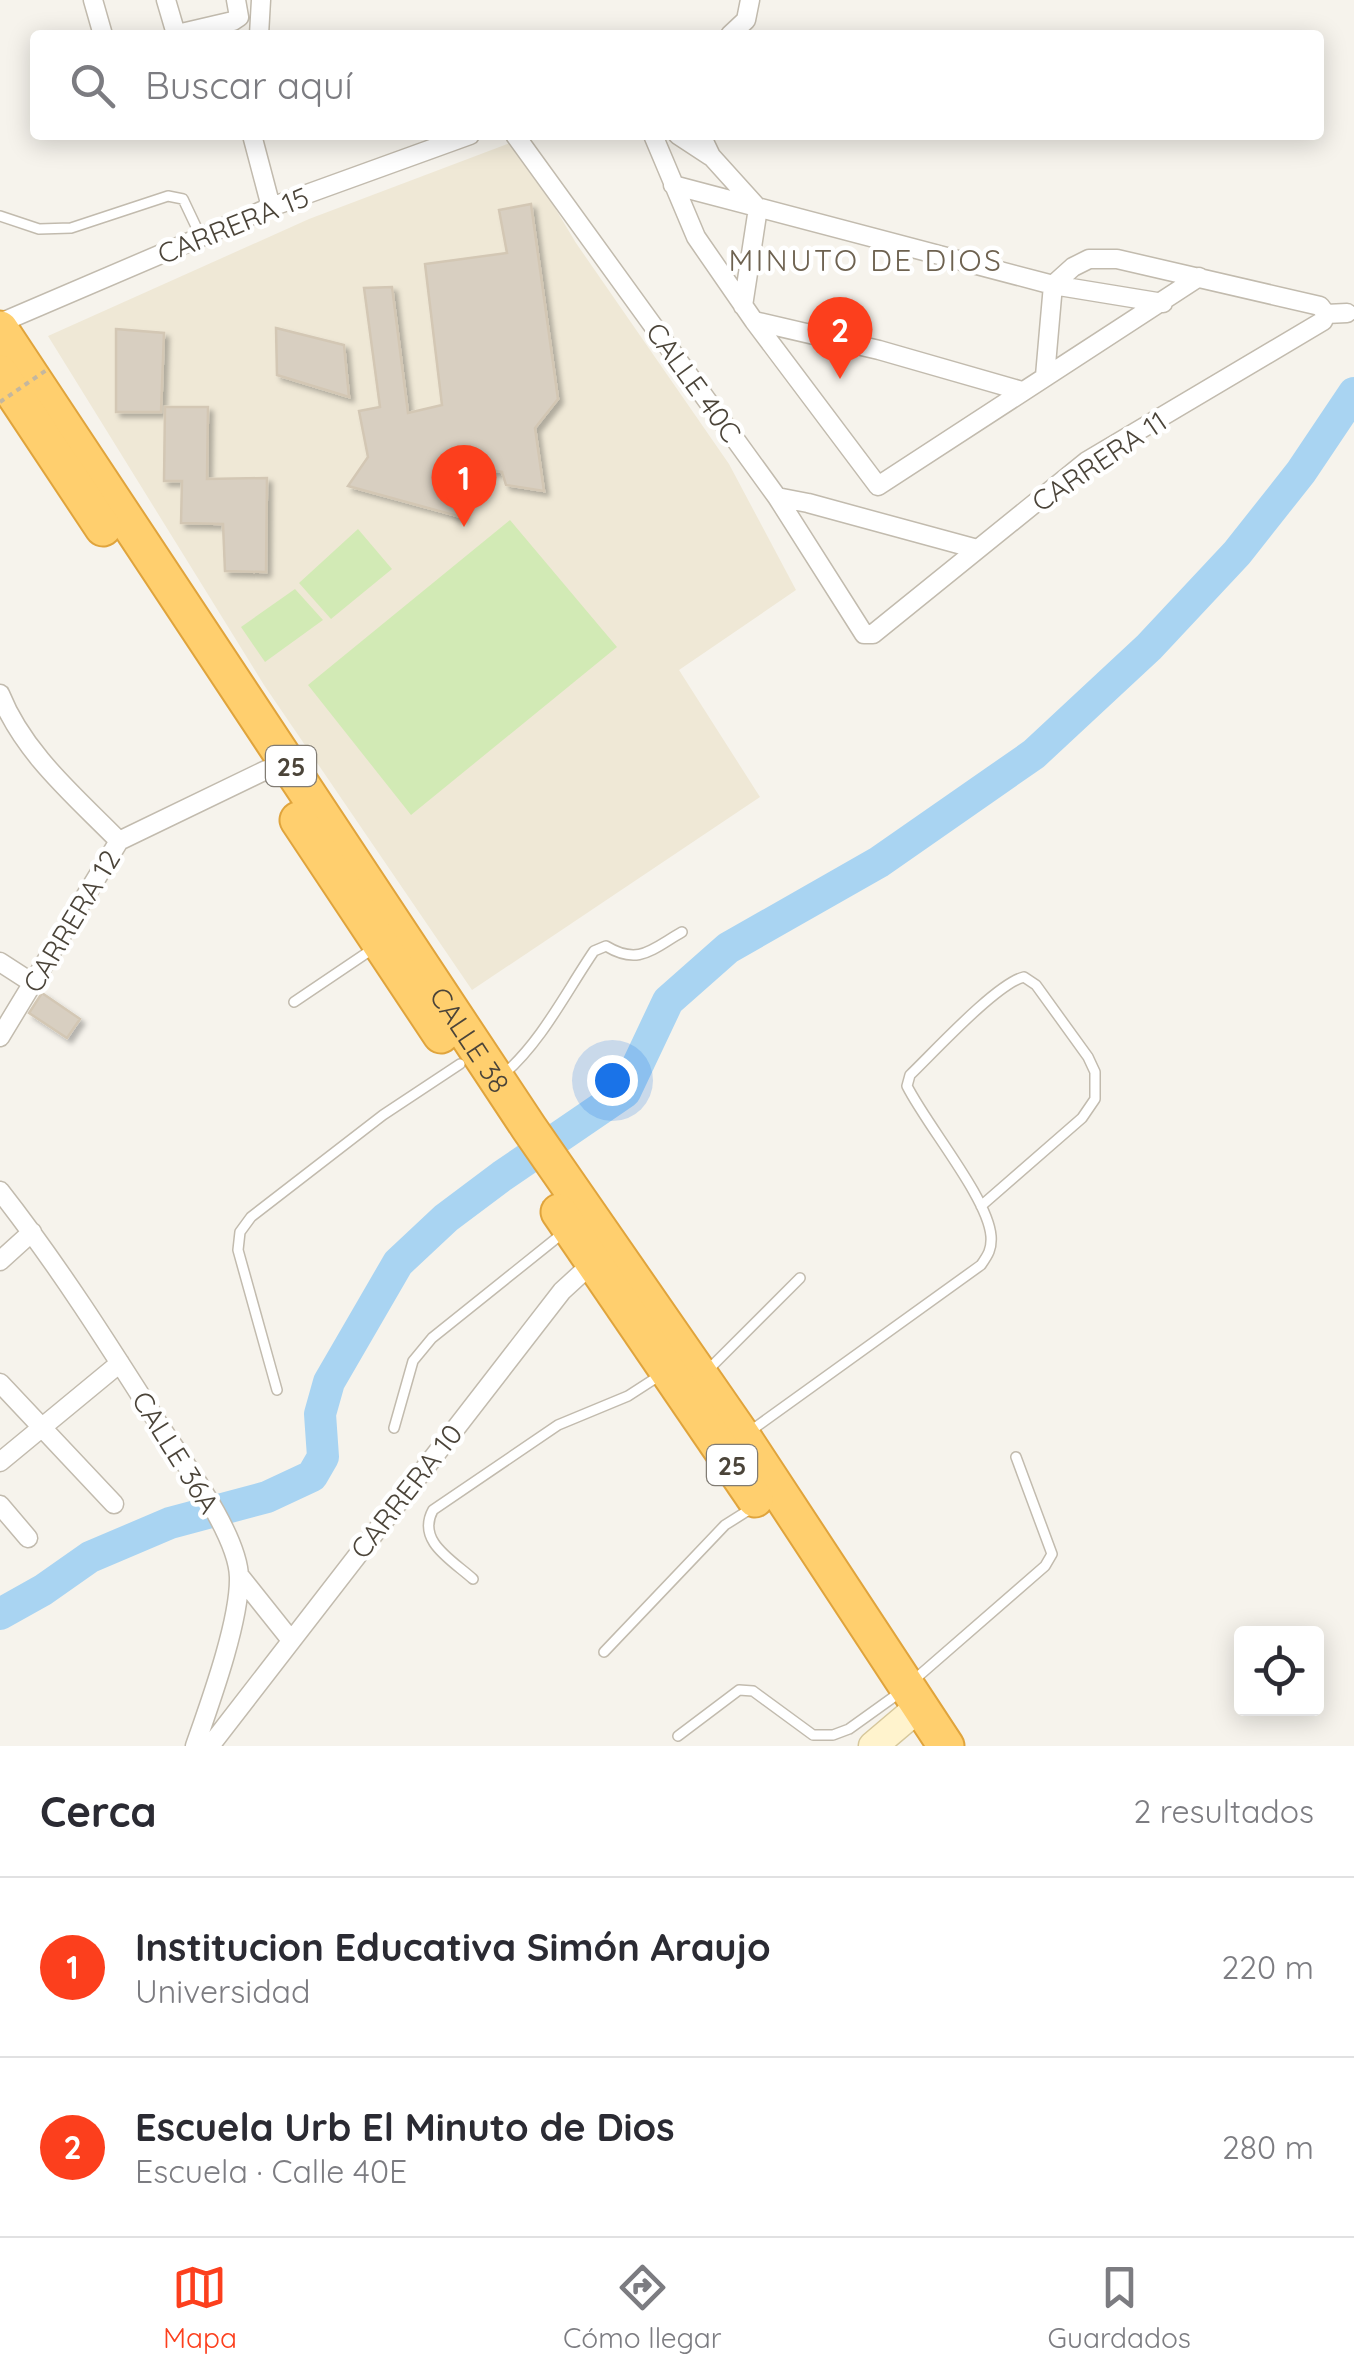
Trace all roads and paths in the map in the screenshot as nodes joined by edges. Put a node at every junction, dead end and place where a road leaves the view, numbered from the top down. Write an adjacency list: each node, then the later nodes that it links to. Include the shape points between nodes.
1 (93, 0): 6 (street)
2 (166, 0): 7 (street)
3 (236, 0): 8 (street, via 239,17 233,22)
4 (261, 0): 9 (street)
5 (750, 0): 10 (street)
6 (102, 30)
7 (174, 30)
8 (197, 30)
9 (259, 30)
10 (736, 30)
11 (253, 140): 19 (street)
12 (456, 140): 19 (street, CARRERA 15)
13 (518, 140): 35 (street, CALLE 40C)
14 (654, 140): 18 (street)
15 (686, 140): 17 (street)
16 (703, 140): 17 (street)
17 (711, 156): 20 (street)
18 (673, 185): 20 (street); 26 (street, via 696,237)
19 (271, 207): 22 (street, CARRERA 15)
20 (758, 208): 24 (street); 26 (street)
21 (0, 216): 22 (lane, via 39,229 71,228 168,196 184,199)
22 (201, 237): 29 (street, CARRERA 15)
23 (1199, 277): 24 (street, via 1104,258 1072,267); 25 (street); 27 (street, via 1320,306)
24 (1053, 284): 25 (street); 32 (street)
25 (1163, 303): 32 (street)
26 (748, 314): 33 (street); 33 (street, via 878,486)
27 (1326, 314): 28 (street); 36 (street, CARRERA 11, via 1088,461)
28 (1348, 314)
29 (0, 326): 42 (highway, CALLE 38 / 25)
30 (48, 369): 34 (path, bridge)
31 (0, 373): 39 (highway, CALLE 38 / 25)
32 (1046, 376): 33 (street)
33 (1022, 391)
34 (0, 402)
35 (777, 498): 36 (street); 37 (street, CALLE 40C)
36 (977, 548): 37 (street, CARRERA 11, via 874,634)
37 (864, 634)
38 (0, 694): 40 (street, via 35,754)
39 (266, 770): 40 (street, CARRERA 12); 42 (highway, CALLE 38 / 25)
40 (119, 841): 44 (street, CARRERA 12)
41 (682, 932): 48 (lane, via 638,956 606,946 594,950 522,1058)
42 (390, 937): 45 (lane); 47 (highway, CALLE 38 / 25); 48 (highway, CALLE 38 / 25)
43 (0, 962): 44 (street)
44 (34, 984): 46 (street, CARRERA 12)
45 (294, 1002)
46 (0, 1037)
47 (460, 1064): 49 (highway, CALLE 38 / 25); 60 (lane, via 383,1115 240,1232 238,1250)
48 (498, 1079): 49 (highway, CALLE 38 / 25)
49 (519, 1132): 52 (highway, CALLE 38 / 25)
50 (0, 1191): 53 (street, CALLE 36A)
51 (982, 1206): 51 (lane, via 1095,1100 1088,1057 1024,977 989,1000 910,1075 908,1086); 63 (lane, via 991,1250 981,1264)
52 (579, 1221): 54 (highway, CALLE 38 / 25); 62 (lane, via 432,1338 412,1361)
53 (32, 1232): 55 (street); 57 (street, CALLE 36A)
54 (603, 1255): 58 (highway, CALLE 38 / 25); 72 (street, CARRERA 10, via 562,1291)
55 (0, 1261)
56 (800, 1278): 58 (lane)
57 (120, 1363): 61 (street); 70 (street, CALLE 36A, via 224,1528)
58 (684, 1373): 63 (highway, CALLE 38 / 25); 67 (highway, CALLE 38 / 25); 71 (lane, via 558,1425 433,1510 431,1540)
59 (0, 1383): 61 (street)
60 (278, 1390)
61 (42, 1426): 65 (street); 66 (street)
62 (394, 1428)
63 (743, 1437): 74 (highway, CALLE 38 / 25)
64 (1016, 1457): 74 (lane, via 1052,1554)
65 (0, 1462)
66 (114, 1504)
67 (758, 1504): 73 (lane, via 725,1525); 74 (highway, CALLE 38 / 25)
68 (0, 1506): 69 (street)
69 (28, 1538)
70 (239, 1575): 72 (street); 76 (street, CALLE 36A)
71 (473, 1579)
72 (290, 1639): 77 (street, CARRERA 10)
73 (604, 1652)
74 (913, 1724): 75 (lane, via 813,1734 754,1691 739,1690); 78 (street)
75 (678, 1736)
76 (195, 1746)
77 (210, 1746)
78 (873, 1746)

